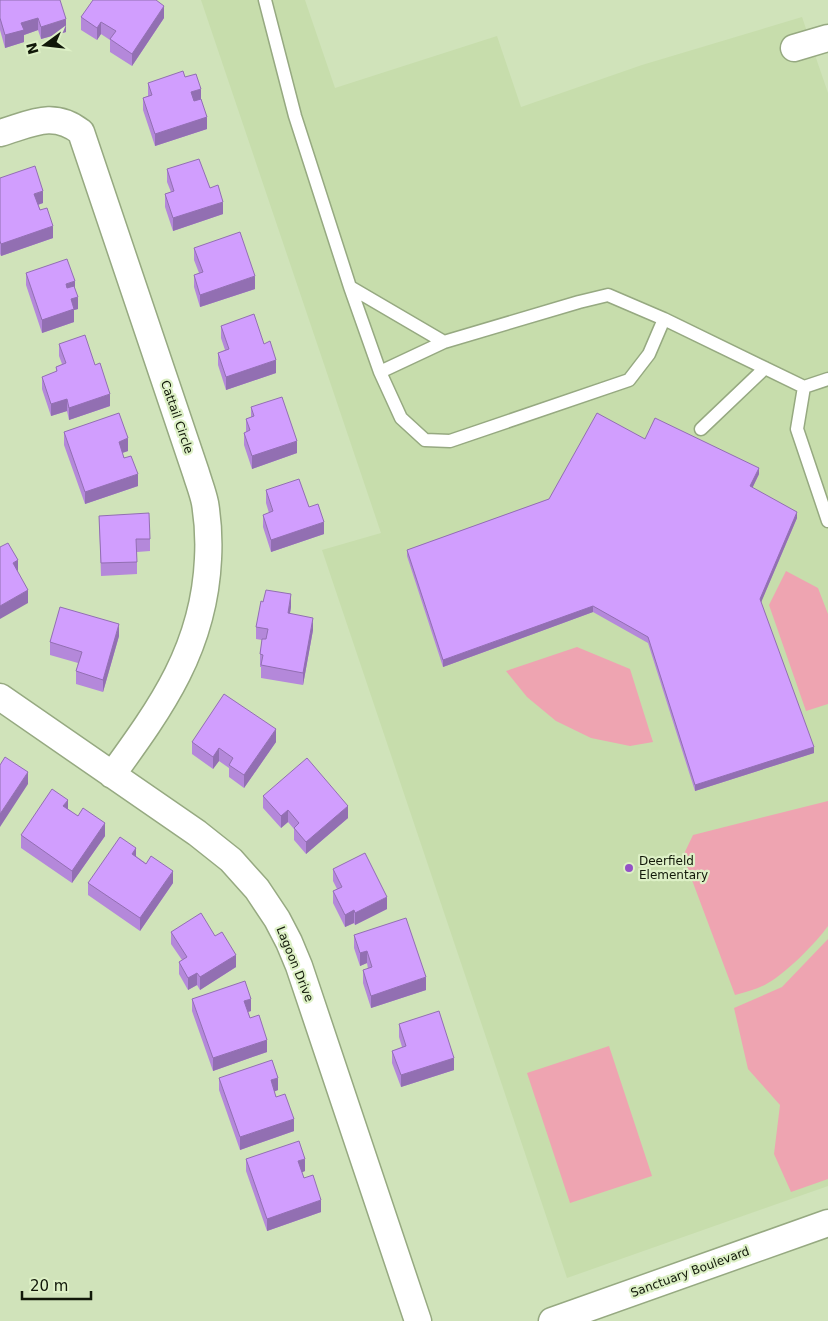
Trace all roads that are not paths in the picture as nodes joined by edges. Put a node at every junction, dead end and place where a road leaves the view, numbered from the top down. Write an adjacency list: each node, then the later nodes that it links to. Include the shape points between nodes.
1 (265, 0): 5 (lane, via 295,116)
2 (828, 38): 3 (street)
3 (794, 48)
4 (0, 133): 15 (street, Cattail Circle, via 52,119 64,121 81,132 205,503 208,554 202,612 175,680)
5 (350, 287): 7 (lane); 9 (lane)
6 (664, 319): 7 (lane, via 608,295); 8 (lane); 9 (lane, via 649,354 629,380 450,441 425,440 401,418)
7 (444, 342): 9 (lane)
8 (765, 368): 11 (lane); 12 (lane)
9 (380, 372)
10 (828, 379): 11 (lane)
11 (804, 387): 13 (lane, via 797,429)
12 (701, 430)
13 (828, 521)
14 (0, 697): 15 (street, Lagoon Drive)
15 (112, 775): 18 (street, Lagoon Drive, via 231,860 257,889 277,919 299,966)
16 (828, 1223): 17 (street, Sanctuary Boulevard)
17 (578, 1317): 19 (street, Sanctuary Boulevard)
18 (418, 1321)
19 (552, 1321)

